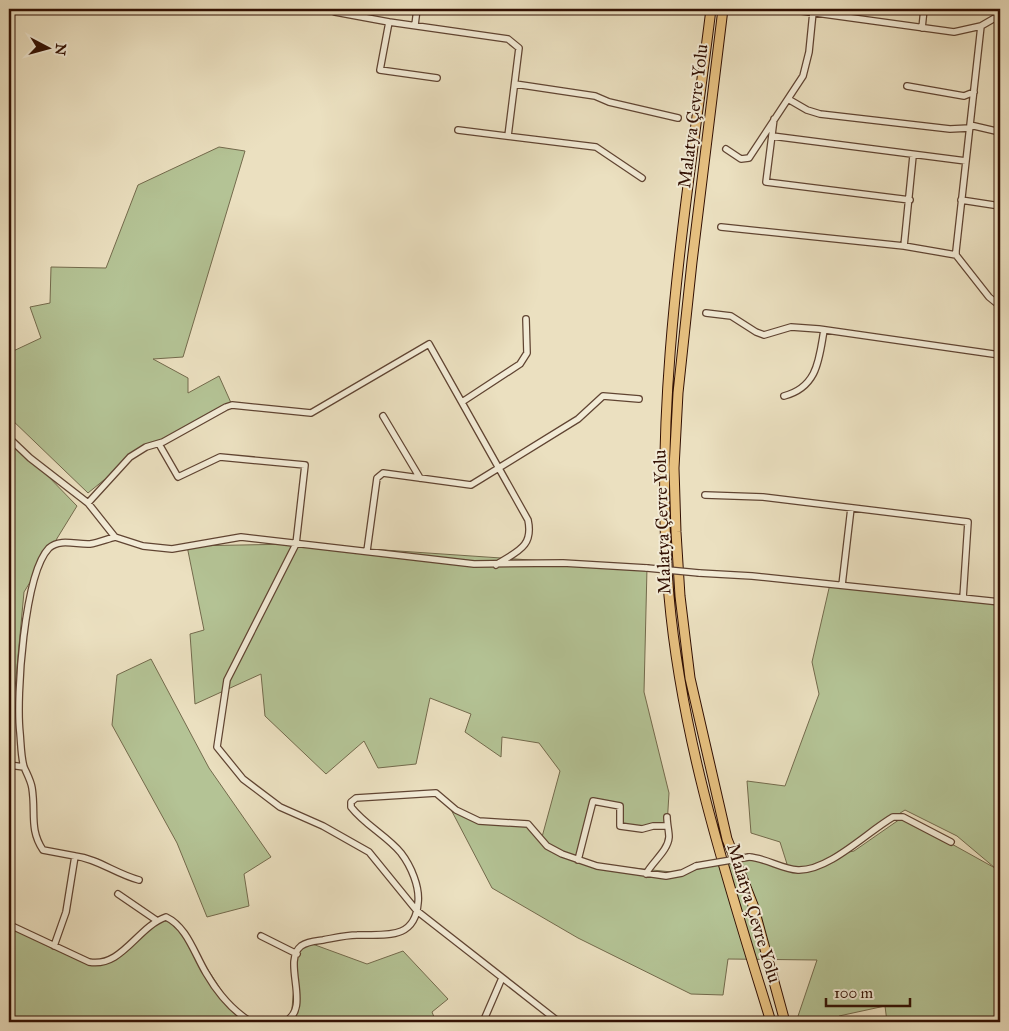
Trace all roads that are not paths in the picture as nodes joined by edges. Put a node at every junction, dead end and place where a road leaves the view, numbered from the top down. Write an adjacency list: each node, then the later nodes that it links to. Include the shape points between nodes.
1 (417, 9): 10 (street)
2 (711, 9): 79 (highway, Malatya Çevre Yolu, via 680,262 667,400 664,465 669,595 679,678 695,764)
3 (723, 9): 80 (highway, Malatya Çevre Yolu, via 678,394 674,468 676,532 688,660 698,714 727,839 753,904)
4 (787, 9): 7 (street)
5 (924, 9): 12 (street)
6 (335, 12): 9 (street)
7 (813, 12): 12 (street); 17 (street, via 806,69)
8 (1000, 16): 11 (street)
9 (389, 22): 10 (street); 13 (street, via 380,70)
10 (415, 25): 14 (street, via 508,38 519,48)
11 (981, 26): 12 (street, via 954,32); 16 (street)
12 (922, 28)
13 (438, 78)
14 (515, 84): 18 (street, via 594,96); 23 (street)
15 (907, 86): 16 (street, via 964,96)
16 (974, 92): 20 (street)
17 (788, 99): 19 (street); 20 (street, via 814,113 950,129)
18 (678, 118)
19 (774, 119): 24 (street); 25 (street, via 749,158 741,159)
20 (970, 126): 22 (street); 27 (street)
21 (458, 130): 23 (street)
22 (1000, 132)
23 (508, 136): 28 (street, via 596,147)
24 (772, 136): 26 (street); 29 (street, via 766,182)
25 (726, 150)
26 (913, 156): 27 (street); 29 (street)
27 (966, 161): 30 (street)
28 (642, 178)
29 (910, 200): 33 (street)
30 (961, 200): 31 (street); 34 (street)
31 (1000, 206)
32 (721, 227): 33 (street)
33 (904, 246): 34 (street)
34 (956, 255): 35 (street)
35 (1000, 306)
36 (706, 313): 38 (street, via 731,316 764,335 791,327)
37 (526, 318): 42 (street, via 526,353 520,364)
38 (824, 330): 39 (street); 40 (street, via 816,371 795,393)
39 (1000, 355)
40 (784, 396)
41 (639, 399): 46 (street, via 603,396 578,419)
42 (462, 402): 45 (street, via 429,344 311,412 232,405); 46 (street)
43 (383, 416): 47 (street)
44 (9, 438): 49 (street)
45 (158, 444): 49 (street, via 130,457); 52 (street, via 178,477 220,457 305,464)
46 (500, 469): 47 (street, via 471,485); 54 (street, via 528,520 530,536 526,545)
47 (420, 478): 53 (street, via 383,474 376,478)
48 (705, 494): 50 (street, via 763,497)
49 (88, 503): 51 (street)
50 (852, 508): 55 (street); 56 (street, via 968,522)
51 (115, 537): 52 (street, via 143,546 172,549 241,538); 59 (street, via 91,544 59,543 49,548 40,565 26,613 20,686)
52 (296, 544): 53 (street); 68 (street, via 227,680 217,747 243,779 280,807 369,852)
53 (367, 551): 54 (street)
54 (496, 565): 55 (street, bridge, via 563,563)
55 (842, 585): 56 (street)
56 (962, 598): 57 (street)
57 (1000, 602)
58 (9, 765): 59 (street)
59 (24, 766): 63 (street, via 32,785 33,832 38,842 44,850)
60 (667, 817): 61 (street)
61 (667, 826): 64 (street, via 642,829 620,826 620,806 593,801); 65 (street, via 668,843)
62 (951, 842): 65 (street, bridge, via 903,817 893,817 813,868 788,869 749,857 696,866 666,876)
63 (75, 856): 66 (street, via 94,859 122,876); 72 (street, via 66,912)
64 (578, 860): 65 (street); 68 (street, via 547,846 528,824 496,823 466,817 436,793 356,798 350,808 401,853 409,866 416,886)
65 (646, 874)
66 (139, 880)
67 (118, 894): 69 (street)
68 (418, 911): 73 (street, via 400,933 307,942); 74 (street)
69 (156, 920): 72 (street, via 112,961 89,962); 75 (street, via 166,916 177,922 207,975 238,1014)
70 (9, 922): 72 (street)
71 (262, 936): 73 (street)
72 (54, 946)
73 (297, 954): 76 (street, via 296,1011 291,1019)
74 (502, 978): 77 (street); 78 (street)
75 (251, 1022)
76 (284, 1022)
77 (482, 1022)
78 (559, 1022)
79 (771, 1022)
80 (785, 1022)

